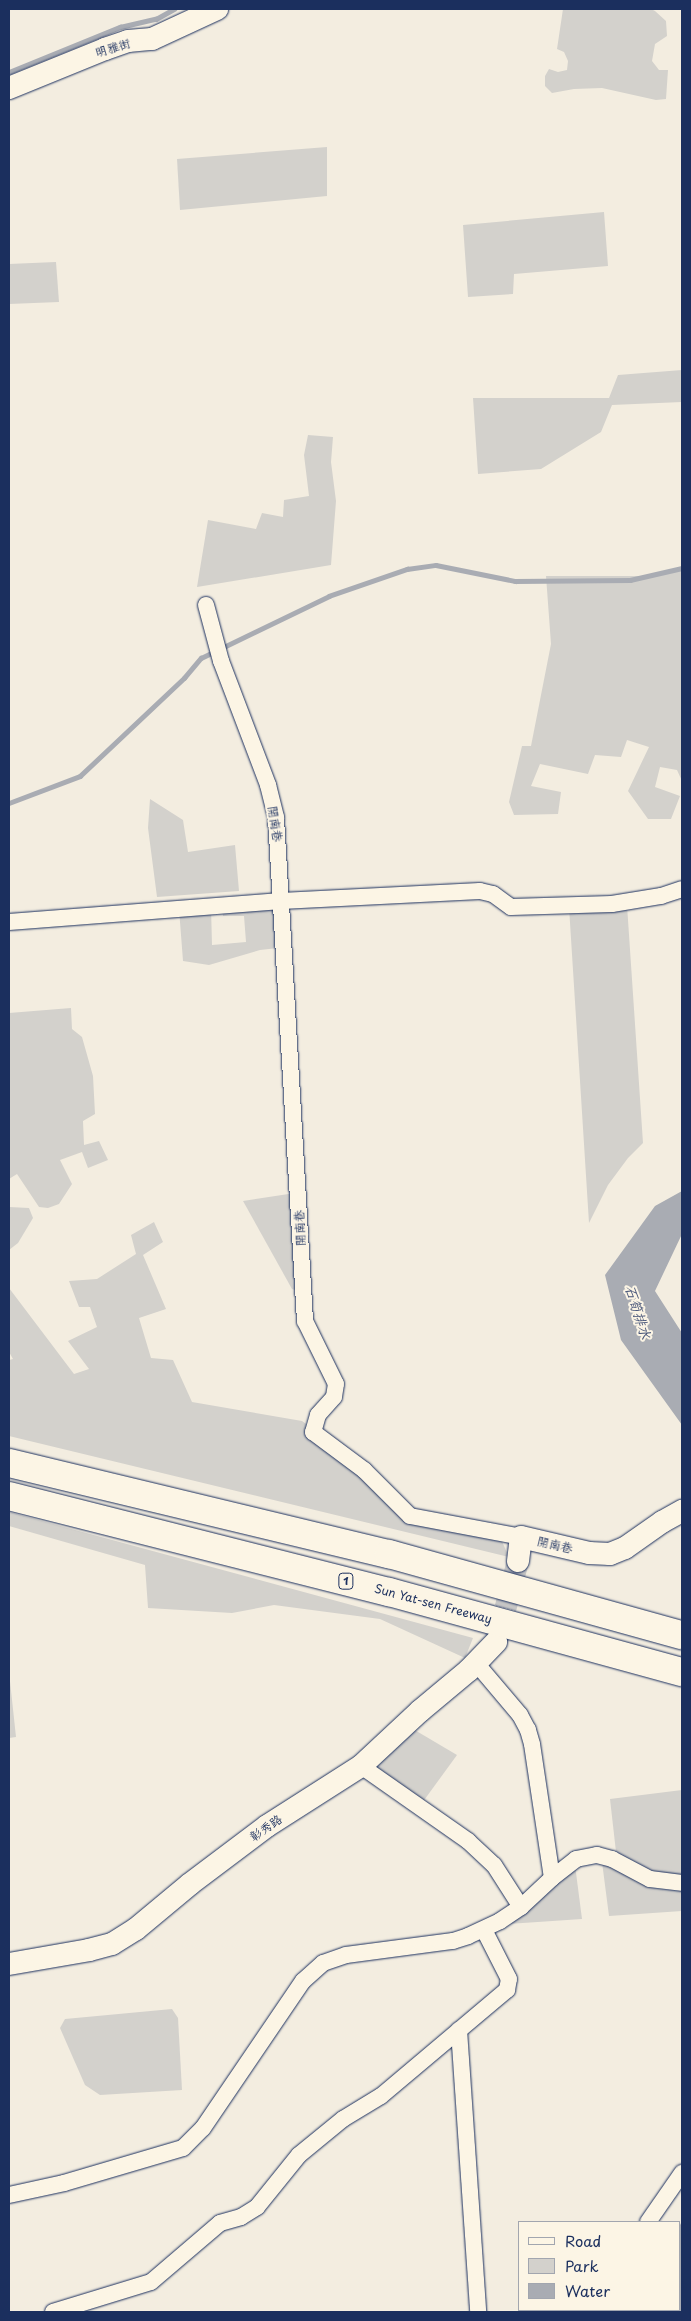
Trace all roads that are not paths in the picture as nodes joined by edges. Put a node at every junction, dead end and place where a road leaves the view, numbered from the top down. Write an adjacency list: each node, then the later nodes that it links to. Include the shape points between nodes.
1 (217, 9): 2 (street, 明雅街, via 152,39 105,49)
2 (9, 88)
3 (206, 605): 5 (street, 開南巷, via 216,644 248,728 274,810)
4 (682, 889): 5 (street, via 662,896 612,904 511,907 493,894 480,891)
5 (280, 901): 6 (street); 10 (street, 開南巷, via 305,1321 336,1384 334,1397 318,1415 313,1432 364,1470 410,1516)
6 (9, 922)
7 (9, 1463): 12 (highway, via 389,1554)
8 (9, 1496): 15 (highway, Sun Yat-sen Freeway / 1, via 379,1590)
9 (682, 1512): 10 (street, 開南巷, via 610,1554 589,1553)
10 (521, 1537): 11 (street)
11 (518, 1561)
12 (682, 1636)
13 (496, 1642): 14 (street, 彰秀路)
14 (476, 1663): 16 (street, 彰秀路); 17 (street, via 520,1715 528,1730)
15 (682, 1672)
16 (361, 1766): 19 (street, via 468,1841 494,1866); 21 (street, 彰秀路, via 267,1826 136,1929 112,1944)
17 (552, 1878): 18 (street, via 576,1859 597,1855 612,1859 650,1879); 19 (street)
18 (682, 1883)
19 (521, 1908): 20 (street)
20 (484, 1930): 22 (street, via 509,1979 508,1987); 24 (street, via 453,1941 346,1955 323,1964 303,1981 189,2144 168,2154)
21 (9, 1964)
22 (459, 2030): 26 (street, via 381,2096 343,2119 299,2156 258,2206 240,2217 220,2223 151,2282); 27 (street)
23 (682, 2174): 25 (street)
24 (9, 2195)
25 (649, 2221)
26 (53, 2312)
27 (478, 2312)

